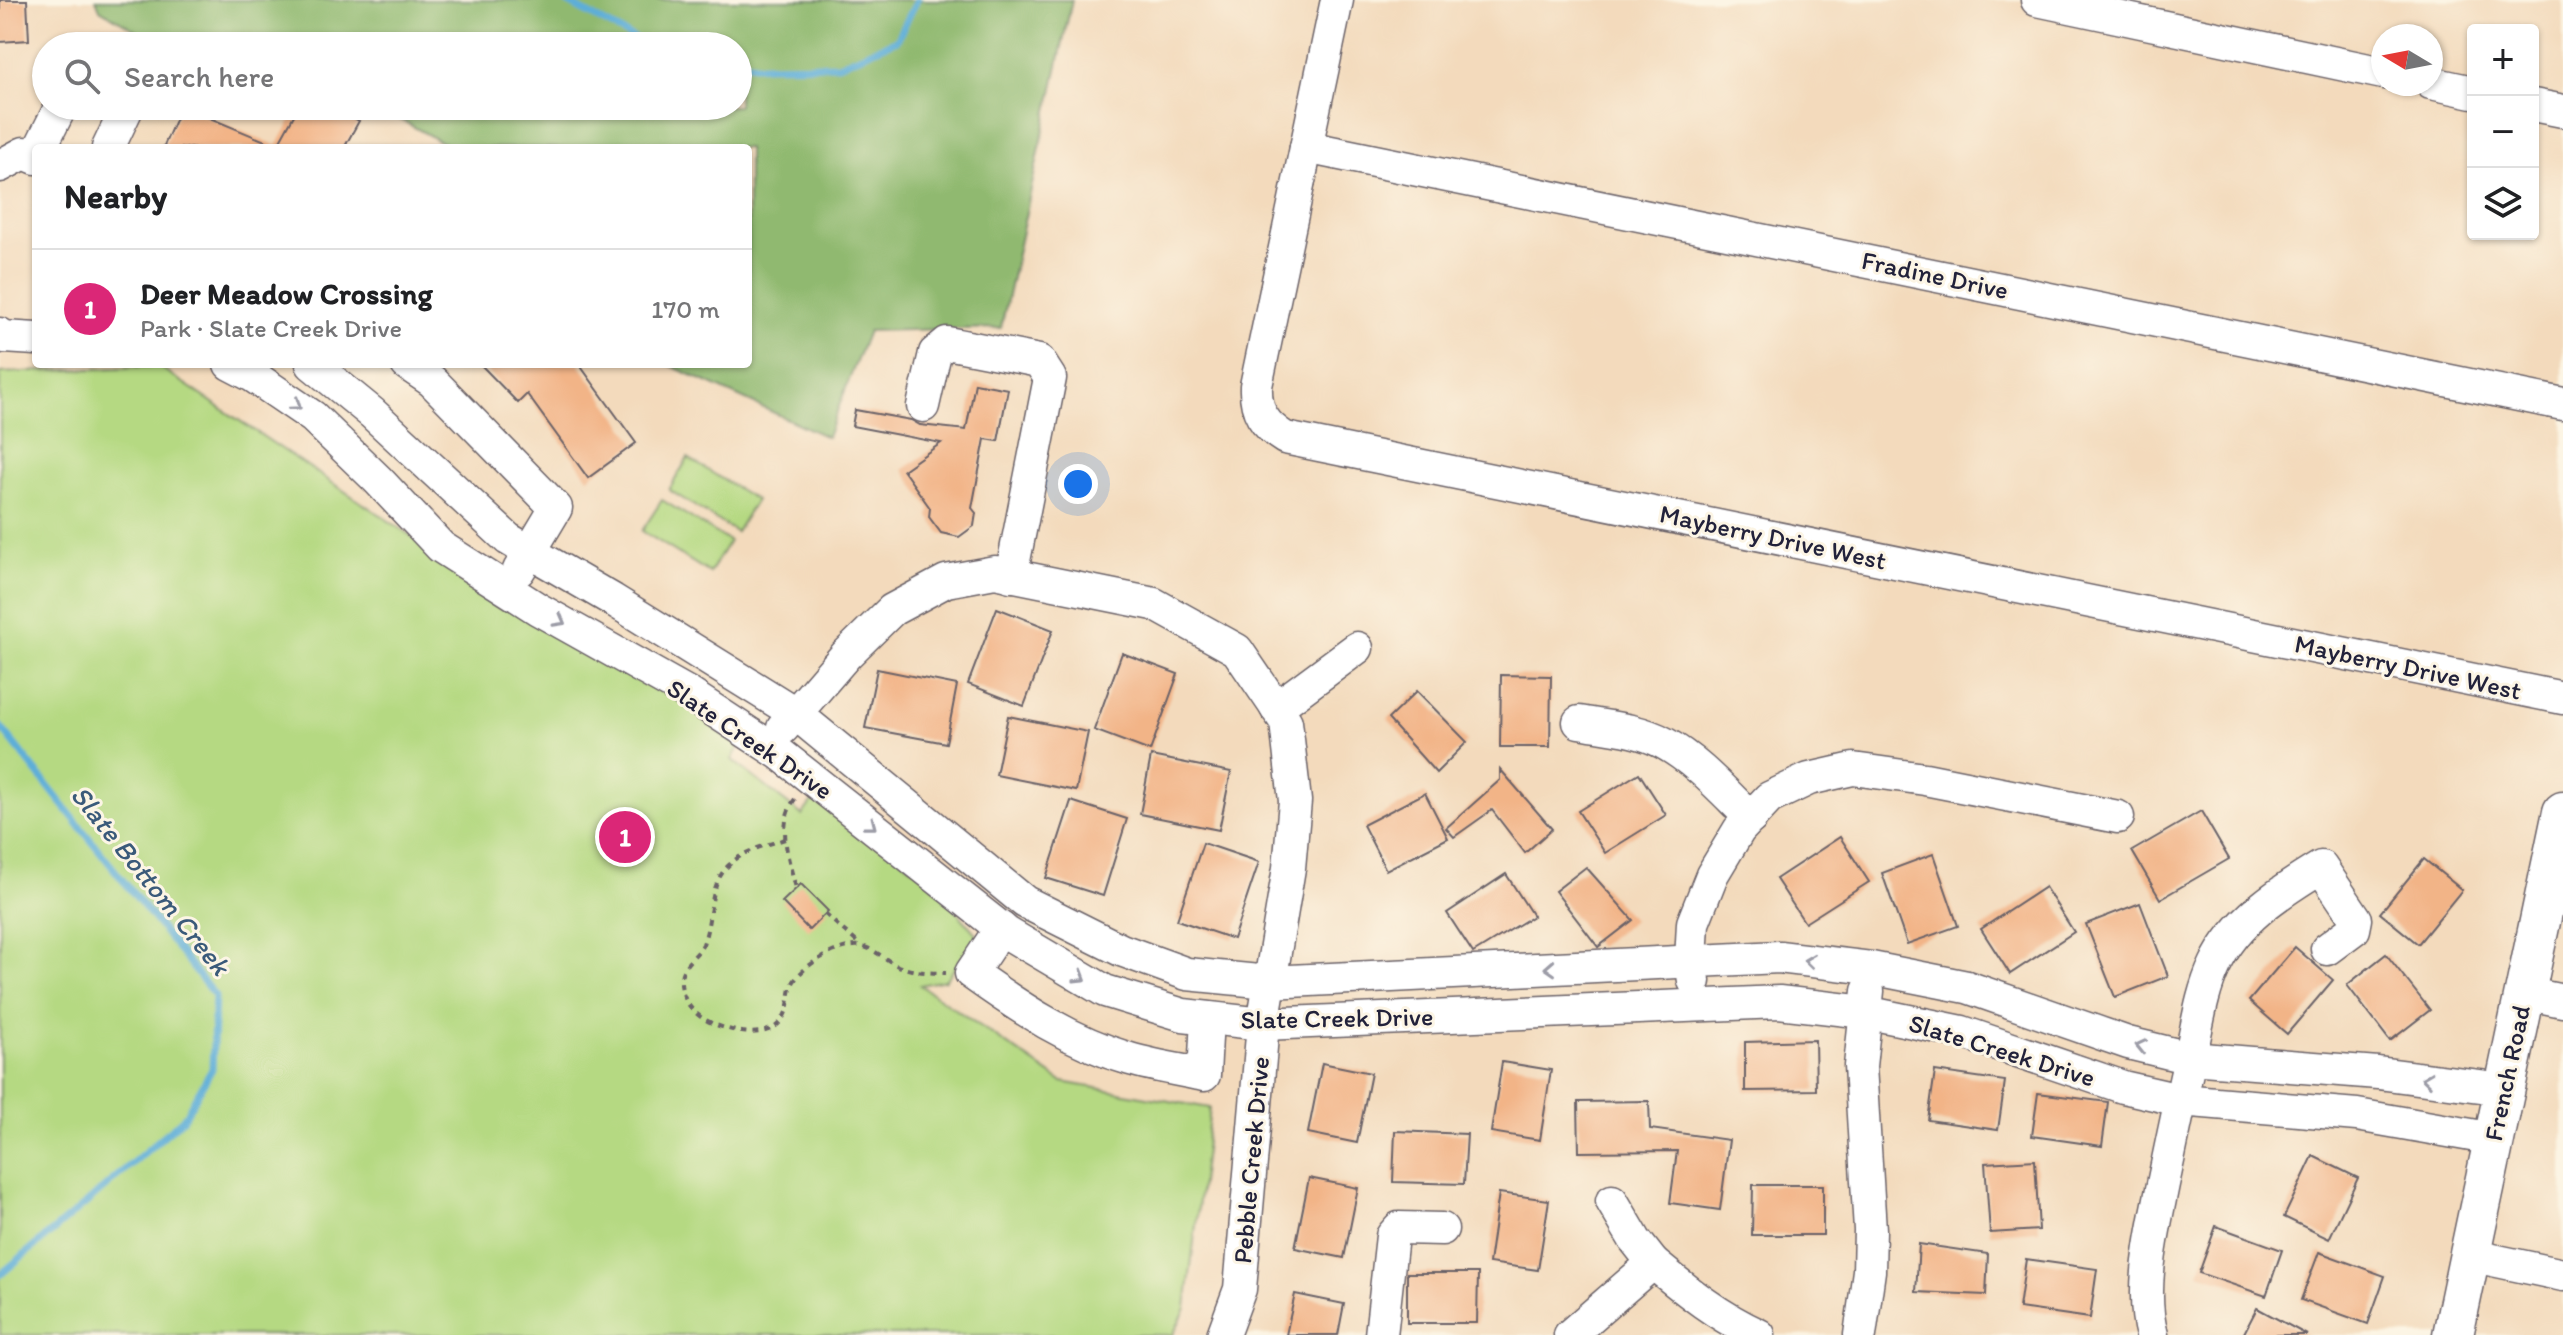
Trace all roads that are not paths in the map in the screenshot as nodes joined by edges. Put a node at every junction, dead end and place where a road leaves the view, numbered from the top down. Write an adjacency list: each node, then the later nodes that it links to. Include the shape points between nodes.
1 (1337, 0): 12 (street, Mayberry Drive West)
2 (2037, 0): 3 (street)
3 (2371, 70)
4 (2443, 86): 5 (street)
5 (2467, 91)
6 (2539, 106): 7 (street)
7 (2563, 111)
8 (54, 120): 10 (street)
9 (121, 120): 11 (street)
10 (42, 144)
11 (110, 144)
12 (1306, 147): 20 (street, Fradine Drive); 26 (street, Mayberry Drive West, via 1256,386 1261,418 1285,438)
13 (32, 156): 14 (street, via 24,153)
14 (0, 166)
15 (0, 334): 16 (street)
16 (32, 339)
17 (238, 368): 24 (street, Slate Creek Drive, one-way to 24, via 313,417 441,547)
18 (317, 368): 22 (street, Slate Creek Drive, via 508,539)
19 (413, 368): 22 (street, via 432,381 556,508)
20 (2563, 404)
21 (923, 406): 23 (street, via 935,353 947,343 1039,361 1050,378)
22 (530, 552): 24 (street); 28 (street, Slate Creek Drive)
23 (1011, 576): 27 (street, Pebble Creek Drive, via 1154,604 1237,650); 28 (street, Pebble Creek Drive, via 995,572 946,581 892,610)
24 (507, 589): 30 (street, Slate Creek Drive, one-way to 30)
25 (1357, 648): 27 (street)
26 (2563, 698)
27 (1276, 708): 38 (street, Pebble Creek Drive, via 1286,722 1295,801)
28 (795, 713): 30 (street, Pebble Creek Drive); 38 (street, Slate Creek Drive, via 1025,902 1121,950 1187,974)
29 (1579, 722): 33 (street, via 1664,743)
30 (769, 746): 34 (street, Slate Creek Drive, one-way to 34)
31 (2563, 812): 39 (main road, French Road)
32 (2118, 817): 33 (street, via 1853,769 1809,779 1769,798)
33 (1751, 818): 36 (street, via 1712,875 1693,923)
34 (1001, 928): 43 (street, Slate Creek Drive, one-way to 43, via 1105,991); 43 (street, via 971,973 1064,1033 1129,1058 1204,1075)
35 (2327, 949): 45 (street, via 2354,929 2356,919 2321,867 2284,889 2232,937 2215,964)
36 (1691, 961): 37 (street, Slate Creek Drive, one-way to 36, via 1779,957); 38 (street, Slate Creek Drive, one-way to 38); 41 (street)
37 (1871, 968): 42 (street); 45 (street, Slate Creek Drive, one-way to 37, via 2128,1043 1967,987)
38 (1269, 982): 44 (street, Pebble Creek Drive)
39 (2524, 993): 40 (street); 46 (main road, French Road)
40 (2563, 1001)
41 (1698, 1004): 42 (street, Slate Creek Drive, via 1779,1002); 44 (street, Slate Creek Drive)
42 (1865, 1012): 47 (street, Slate Creek Drive, via 1962,1032 2123,1087); 58 (street, via 1860,1079 1870,1244)
43 (1207, 1018): 44 (street, Slate Creek Drive)
44 (1263, 1024): 54 (street, Pebble Creek Drive, via 1240,1289)
45 (2190, 1058): 46 (street, Slate Creek Drive, one-way to 45); 47 (street)
46 (2504, 1089): 48 (main road, French Road)
47 (2180, 1100): 48 (street, Slate Creek Drive, via 2357,1115); 59 (street, via 2149,1255)
48 (2494, 1139): 51 (main road, French Road)
49 (1612, 1201): 52 (street)
50 (1442, 1229): 55 (street, via 1399,1228 1392,1236)
51 (2469, 1255): 53 (street); 60 (main road, French Road)
52 (1653, 1263): 56 (street); 57 (street, via 1705,1305)
53 (2563, 1275)
54 (1223, 1335)
55 (1381, 1335)
56 (1570, 1335)
57 (1759, 1335)
58 (1860, 1335)
59 (2152, 1335)
60 (2453, 1335)

